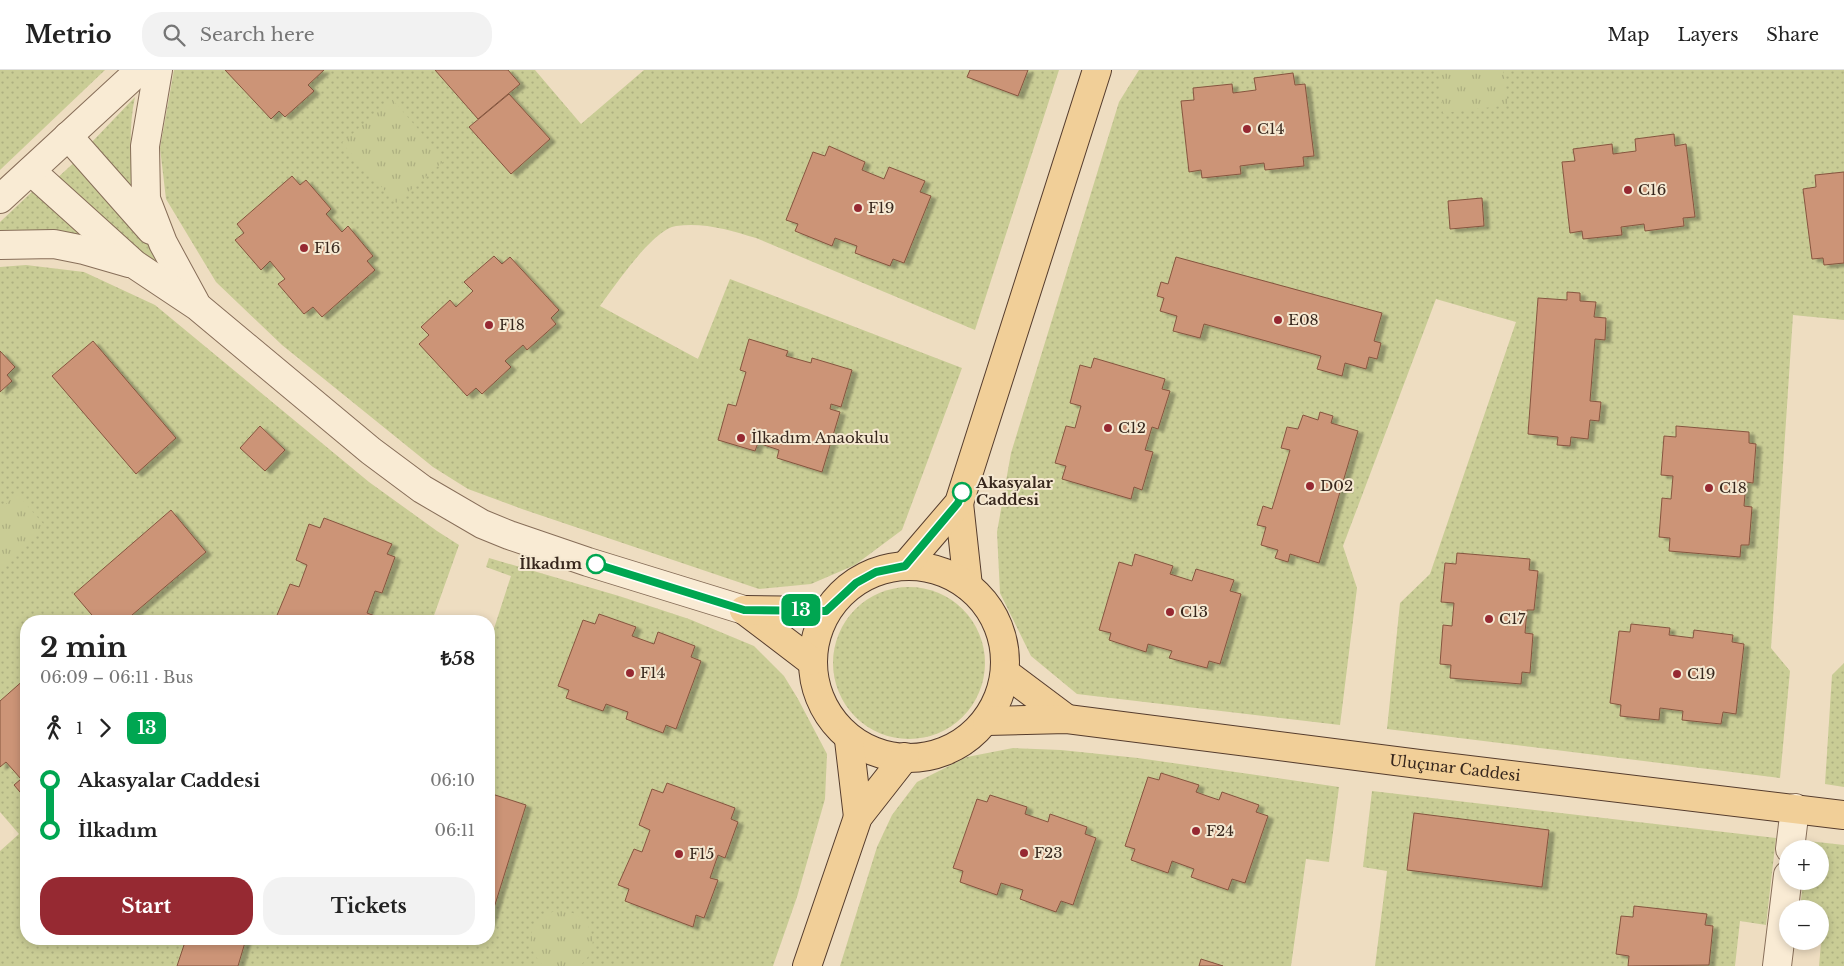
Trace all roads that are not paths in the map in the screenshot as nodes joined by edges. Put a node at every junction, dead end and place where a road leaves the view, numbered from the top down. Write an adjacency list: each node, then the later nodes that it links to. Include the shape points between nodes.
1 (140, 70): 4 (street)
2 (158, 70): 7 (street, via 145,146 146,199)
3 (1097, 70): 11 (main road)
4 (68, 136): 5 (street); 7 (street)
5 (31, 171): 6 (street); 9 (street)
6 (0, 199)
7 (163, 243): 10 (street)
8 (0, 245): 9 (street, via 54,244)
9 (134, 264): 10 (street)
10 (197, 306): 14 (street, via 371,451 422,489 482,524 588,562)
11 (958, 503): 12 (main road); 13 (main road)
12 (905, 566): 13 (main road, via 940,571); 15 (main road, via 876,572 856,583)
13 (968, 586): 17 (main road, via 991,611 999,626)
14 (744, 610): 15 (main road); 16 (main road)
15 (826, 611): 16 (main road, via 815,636)
16 (811, 661): 20 (main road, via 820,701)
17 (1007, 674): 18 (main road); 19 (main road, via 999,701)
18 (1067, 719): 19 (main road, Uluçınar Caddesi); 22 (main road, Uluçınar Caddesi)
19 (987, 721): 21 (main road, via 972,737 940,753)
20 (849, 740): 21 (main road, via 878,753); 24 (main road)
21 (905, 756): 24 (main road)
22 (1795, 808): 23 (main road, Uluçınar Caddesi); 25 (street)
23 (1844, 815)
24 (858, 817): 27 (main road)
25 (1791, 840)
26 (1786, 890): 28 (street)
27 (807, 966)
28 (1777, 966)

